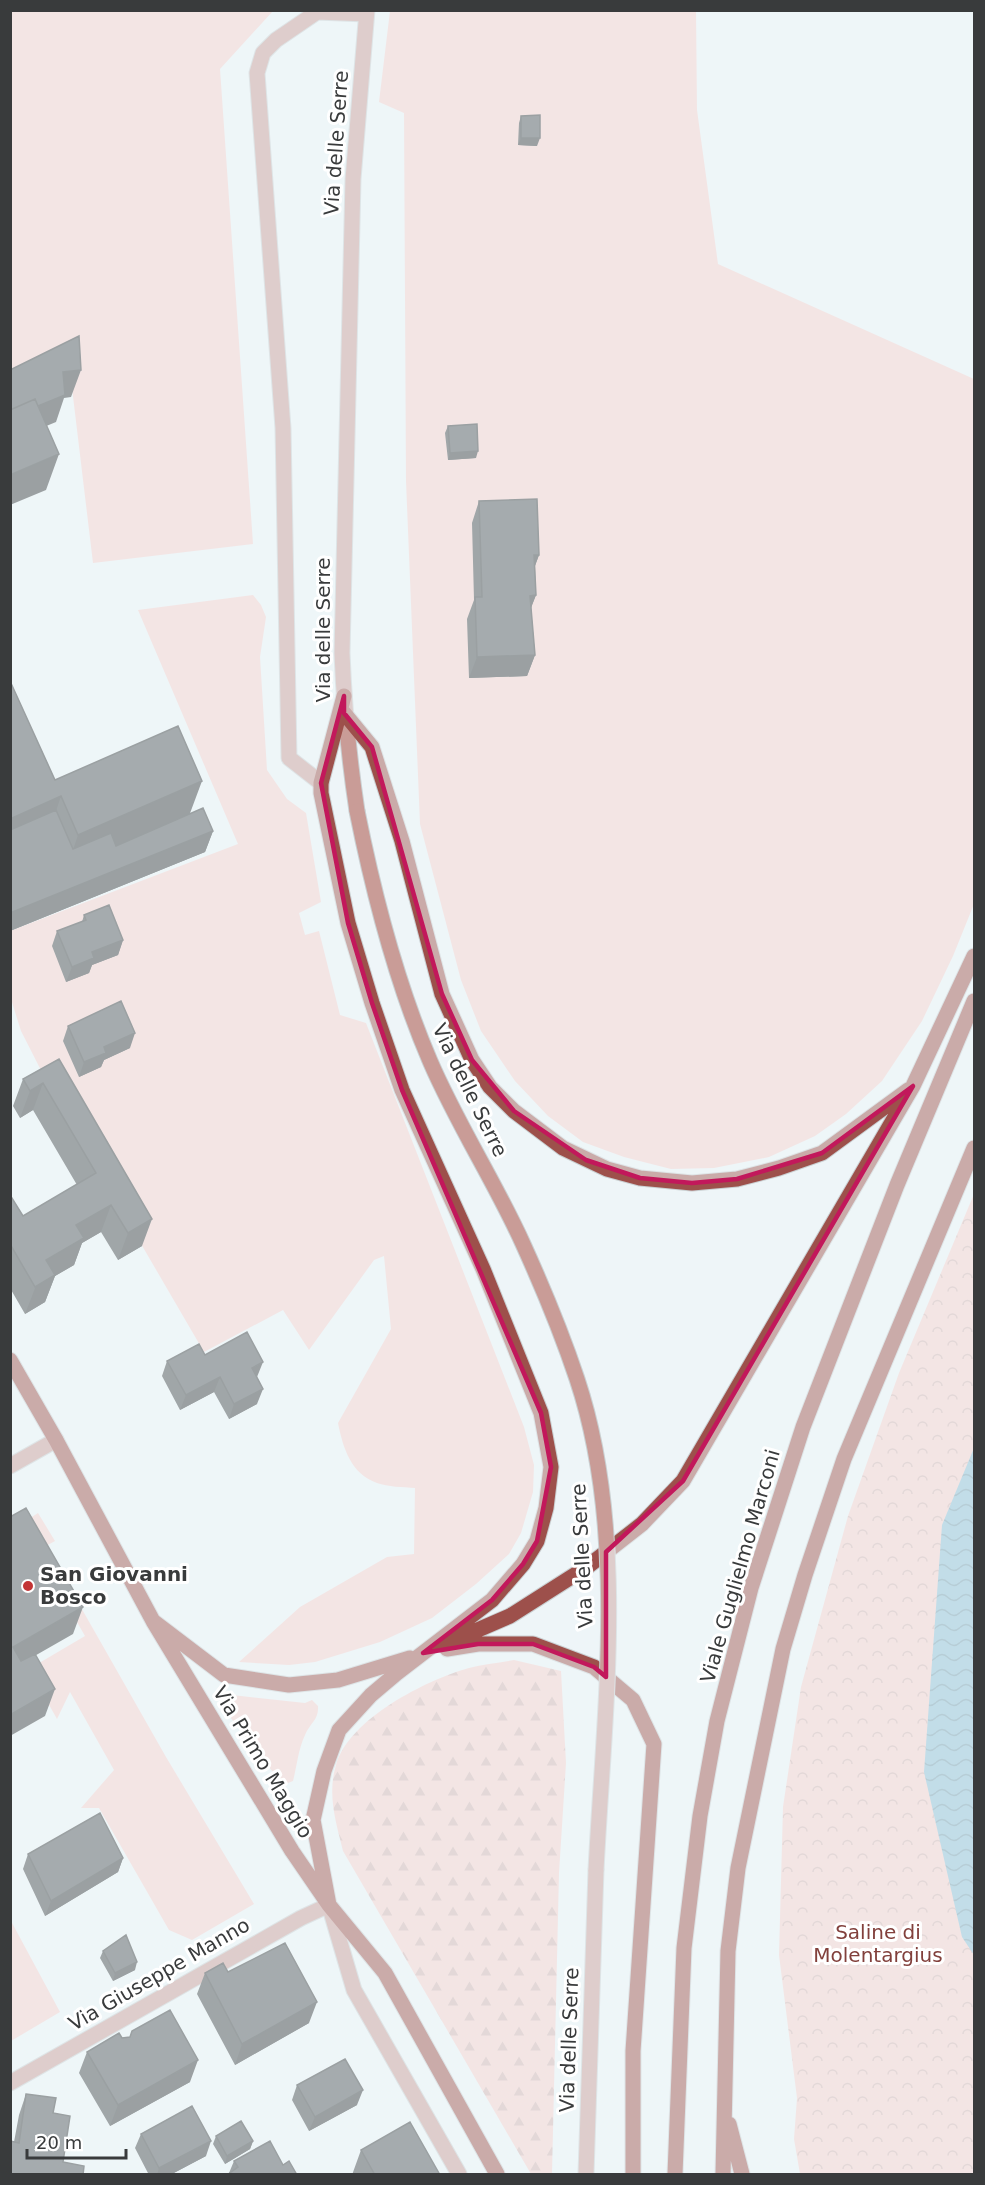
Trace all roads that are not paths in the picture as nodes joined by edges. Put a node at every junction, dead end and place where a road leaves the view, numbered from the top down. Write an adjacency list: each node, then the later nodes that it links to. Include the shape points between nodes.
1 (367, 12): 2 (street, Via delle Serre, via 353,179); 4 (street, via 317,12 276,40 263,53 256,73 282,428 289,758)
2 (344, 696): 3 (street, Via delle Serre); 4 (main road)
3 (344, 712): 7 (main road, via 372,747 402,841 442,994 472,1060 514,1112 563,1148 607,1169 640,1178 692,1183 736,1179 822,1153); 19 (street, Via delle Serre, bridge, via 357,811 412,1018 524,1245 577,1380 596,1454 606,1544 608,1628)
4 (321, 783): 13 (main road, via 348,923 372,1002 402,1090 483,1269 541,1413 551,1467 537,1541 523,1564 492,1600)
5 (975, 956): 7 (main road)
6 (975, 1001): 21 (main road, Viale Guglielmo Marconi, via 897,1185 803,1427 742,1621 715,1731 700,1815 684,1948)
7 (913, 1086): 13 (main road, via 683,1481 642,1524 587,1567 510,1616)
8 (975, 1148): 16 (main road, via 844,1459 783,1649 738,1868 728,1951)
9 (10, 1360): 10 (main road, Via Primo Maggio)
10 (56, 1440): 11 (street); 12 (main road, Via Primo Maggio)
11 (10, 1466)
12 (153, 1621): 13 (main road, via 224,1675 290,1685 348,1677); 14 (main road, Via Primo Maggio, via 292,1851)
13 (423, 1653): 14 (main road, via 371,1695 339,1730 335,1740 313,1820); 20 (main road, via 478,1644 533,1644 594,1667 633,1700 654,1744 633,2051)
14 (329, 1905): 15 (street, Via Giuseppe Manno); 17 (street, via 354,1990); 18 (main road, Via Primo Maggio, via 385,1972)
15 (10, 2083)
16 (724, 2104): 22 (main road); 23 (main road)
17 (459, 2175)
18 (497, 2175)
19 (586, 2175)
20 (633, 2175)
21 (675, 2175)
22 (723, 2175)
23 (742, 2175)

